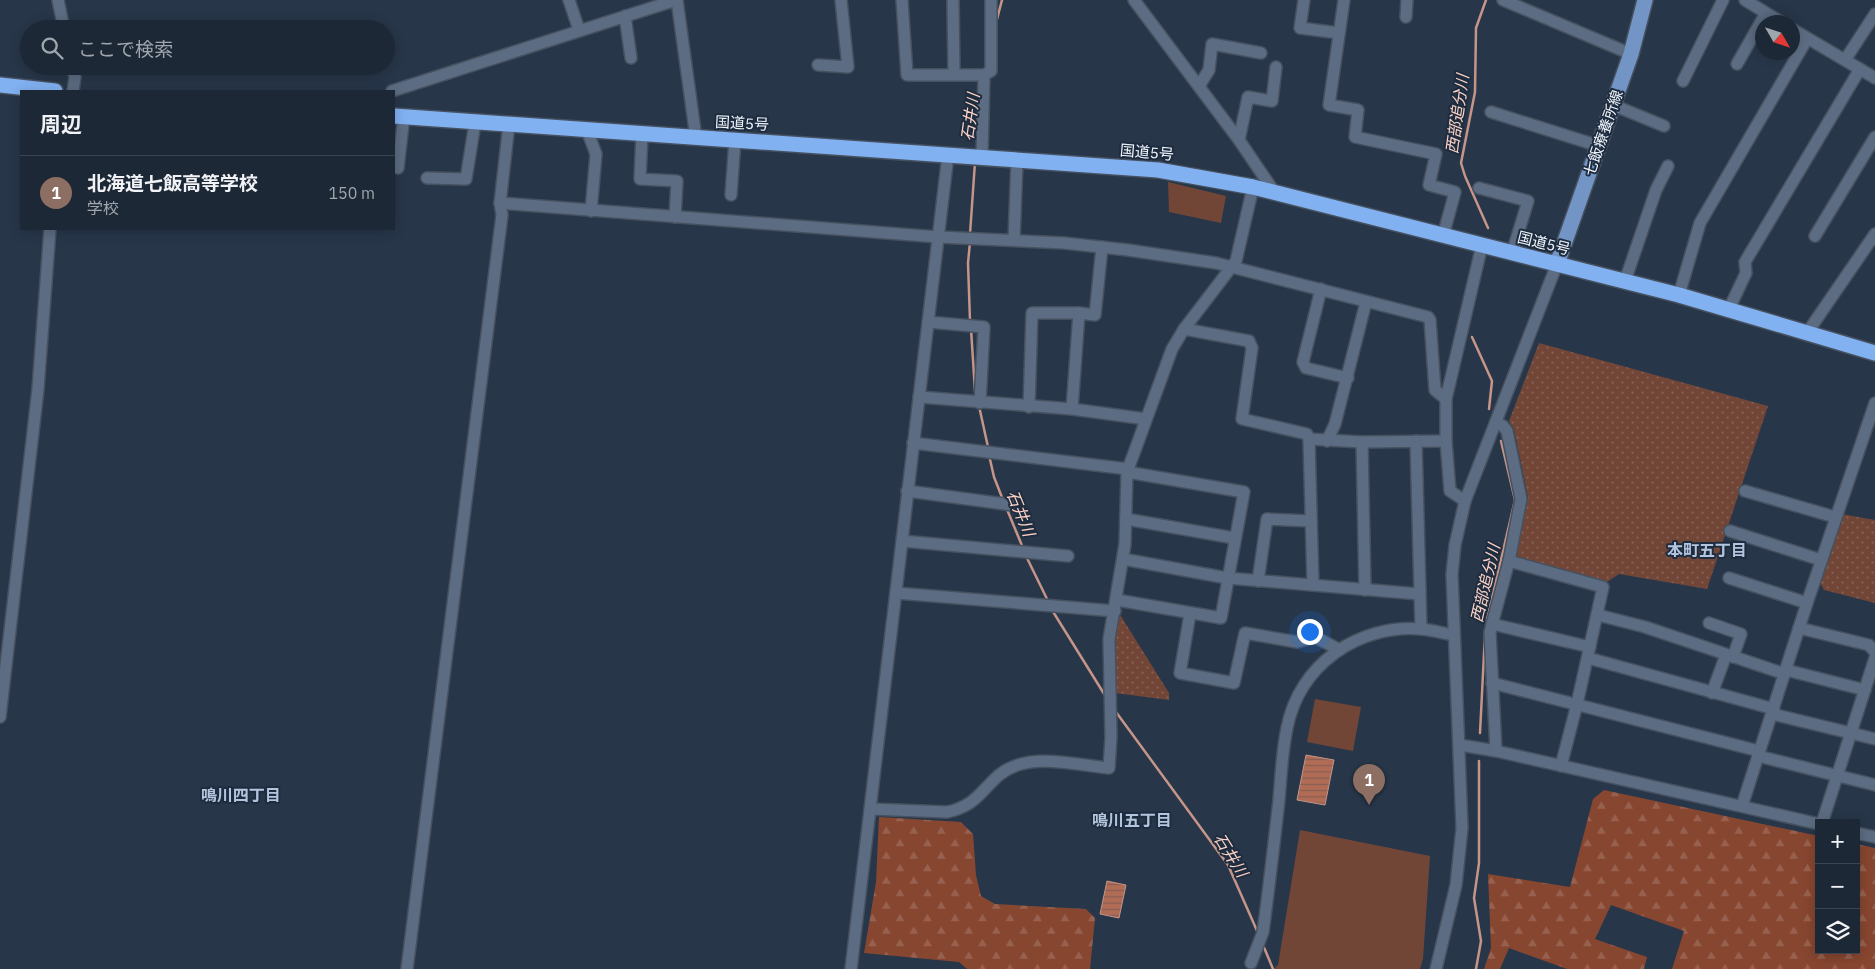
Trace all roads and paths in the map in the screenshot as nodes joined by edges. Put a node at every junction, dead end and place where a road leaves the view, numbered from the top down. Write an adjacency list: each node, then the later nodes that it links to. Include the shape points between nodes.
1 (58, 0): 22 (street)
2 (569, 0): 23 (street)
3 (676, 0): 16 (street); 53 (street)
4 (841, 0): 32 (street, via 848,67)
5 (902, 0): 35 (street, via 907,75)
6 (953, 0): 35 (street)
7 (991, 0): 37 (street, via 991,71)
8 (1134, 0): 41 (street)
9 (1304, 0): 24 (street, via 1300,28)
10 (1344, 0): 24 (street)
11 (1407, 0): 21 (street)
12 (1503, 0): 28 (street)
13 (1645, 0): 28 (main road, 七飯療養所線)
14 (1723, 0): 39 (street)
15 (1745, 0): 17 (street)
16 (647, 4): 20 (street)
17 (1766, 13): 19 (street); 31 (street)
18 (1875, 14): 30 (street)
19 (1769, 15)
20 (625, 16): 23 (street); 29 (street)
21 (1406, 17)
22 (62, 20)
23 (579, 30): 44 (street)
24 (1339, 33): 73 (street, via 1329,105 1358,110 1355,136 1436,154 1429,185 1455,192)
25 (1800, 35): 26 (street)
26 (1807, 39): 30 (street); 84 (street, via 1700,223)
27 (1261, 53): 41 (street, via 1212,44 1209,70)
28 (1631, 54): 45 (main road, 七飯療養所線)
29 (631, 58)
30 (1845, 60): 34 (street)
31 (1737, 64)
32 (818, 66)
33 (1276, 68): 56 (street, via 1272,101 1248,97)
34 (1860, 69): 38 (street); 86 (street, via 1745,262 1746,273)
35 (954, 74): 37 (street)
36 (74, 75): 43 (street)
37 (984, 75): 59 (street)
38 (1875, 78)
39 (1683, 81)
40 (0, 84): 42 (highway)
41 (1199, 86): 56 (street)
42 (47, 90)
43 (73, 90)
44 (395, 90)
45 (1613, 104): 50 (street); 57 (main road, 七飯療養所線)
46 (1491, 112): 57 (street)
47 (399, 116): 48 (highway, 国道5号); 62 (street)
48 (475, 123): 49 (highway, 国道5号); 63 (street, via 466,179)
49 (509, 124): 51 (highway, 国道5号); 68 (street)
50 (1664, 126)
51 (587, 130): 52 (highway, 国道5号); 69 (street, via 596,154)
52 (642, 134): 53 (highway, 国道5号); 70 (street, via 640,179 678,181)
53 (696, 138): 55 (highway, 国道5号)
54 (1875, 138): 74 (street)
55 (735, 140): 58 (highway, 国道5号); 67 (street)
56 (1239, 140): 66 (street)
57 (1599, 146): 80 (main road, 七飯療養所線)
58 (948, 154): 59 (highway, 国道5号); 75 (street)
59 (982, 157): 60 (highway, 国道5号)
60 (1017, 160): 64 (highway, 国道5号, via 1158,170); 76 (street)
61 (1668, 166): 82 (street, via 1656,190)
62 (398, 168)
63 (427, 178)
64 (1253, 187): 66 (highway, 国道5号); 81 (street)
65 (1479, 188): 79 (street, via 1528,201)
66 (1275, 193): 73 (highway, 国道5号)
67 (731, 195)
68 (500, 203): 69 (street); 166 (street, via 502,215)
69 (590, 211): 70 (street)
70 (675, 217): 75 (street)
71 (50, 230): 150 (street, via 38,389)
72 (1875, 234): 90 (street)
73 (1443, 236): 77 (highway, 国道5号)
74 (1815, 236)
75 (938, 237): 76 (street); 88 (street)
76 (1014, 240): 78 (street)
77 (1482, 245): 79 (highway, 国道5号); 94 (street)
78 (1102, 247): 81 (street); 87 (street, via 1095,315)
79 (1512, 253): 80 (highway, 国道5号)
80 (1557, 264): 82 (highway, 国道5号); 100 (street)
81 (1233, 267): 83 (street); 89 (street)
82 (1625, 281): 84 (highway, 国道5号)
83 (1321, 289): 85 (street); 92 (street, via 1303,362 1306,368)
84 (1679, 295): 86 (highway, 国道5号)
85 (1366, 302): 92 (street); 94 (street, via 1428,317 1435,390)
86 (1729, 309): 90 (highway, 国道5号)
87 (1079, 313): 97 (street, via 1032,312); 98 (street)
88 (928, 322): 93 (street); 95 (street, via 984,327)
89 (1184, 329): 99 (street, via 1172,349); 102 (street, via 1249,341 1252,348 1242,419 1306,434)
90 (1806, 333): 91 (highway, 国道5号)
91 (1875, 353)
92 (1348, 378): 103 (street)
93 (919, 397): 95 (street); 107 (street)
94 (1446, 399): 105 (street)
95 (980, 403): 97 (street)
96 (1875, 403): 101 (street)
97 (1029, 407): 98 (street)
98 (1072, 409): 99 (street)
99 (1146, 419): 108 (street)
100 (1496, 422): 111 (street); 122 (street, via 1507,431 1521,499)
101 (1870, 434): 113 (street)
102 (1309, 439): 103 (street); 115 (street)
103 (1327, 441): 106 (street)
104 (1416, 441): 105 (street); 106 (street); 129 (street)
105 (1446, 441): 111 (street, via 1450,491)
106 (1362, 442): 127 (street)
107 (913, 444): 108 (street); 110 (street)
108 (1127, 470): 114 (street); 117 (street, via 1244,492)
109 (1745, 490): 113 (street)
110 (907, 491): 112 (street); 118 (street)
111 (1465, 501): 138 (street, via 1454,545)
112 (1012, 505)
113 (1835, 517): 121 (street)
114 (1126, 519): 117 (street); 120 (street)
115 (1311, 521): 125 (street, via 1267,519); 126 (street)
116 (1730, 531): 121 (street)
117 (1234, 538): 123 (street)
118 (902, 541): 119 (street); 128 (street)
119 (1068, 556)
120 (1124, 559): 123 (street); 131 (street)
121 (1821, 560): 130 (street)
122 (1509, 561): 133 (street, via 1603,587); 135 (street)
123 (1227, 578): 125 (street); 132 (street, via 1221,618)
124 (1729, 578): 130 (street)
125 (1258, 581): 126 (street)
126 (1313, 585): 127 (street)
127 (1366, 590): 129 (street)
128 (896, 593): 131 (street); 160 (street)
129 (1419, 594): 137 (street)
130 (1807, 603): 136 (street)
131 (1116, 605): 132 (street); 160 (street, via 1109,639 1111,736 1108,768 1026,762 1001,774 976,800 957,810)
132 (1190, 614): 139 (street, via 1180,673 1234,683 1245,633 1297,642 1315,637)
133 (1598, 615): 140 (street); 142 (street, via 1645,627)
134 (1709, 623): 142 (street, via 1741,634)
135 (1492, 624): 140 (street); 145 (street)
136 (1799, 628): 141 (street, via 1870,645); 144 (street)
137 (1420, 629): 138 (street); 139 (street, via 1389,630 1368,635)
138 (1454, 635): 153 (street)
139 (1338, 649): 165 (street, via 1313,671 1303,685 1287,727 1264,932)
140 (1589, 652): 147 (street); 148 (street)
141 (1875, 652)
142 (1729, 656): 144 (street); 147 (street)
143 (1875, 658): 146 (street)
144 (1786, 672): 146 (street); 149 (street)
145 (1492, 683): 148 (street); 154 (street)
146 (1865, 690): 151 (street)
147 (1712, 693): 149 (street)
148 (1577, 704): 155 (street); 156 (street)
149 (1773, 711): 151 (street); 155 (street)
150 (0, 717)
151 (1852, 734): 152 (street); 157 (street)
152 (1875, 739)
153 (1460, 745): 154 (street); 168 (street, via 1462,828 1459,861)
154 (1496, 751): 156 (street)
155 (1759, 754): 157 (street); 159 (street)
156 (1561, 766): 159 (street)
157 (1837, 777): 158 (street); 161 (street)
158 (1875, 785)
159 (1742, 806): 162 (street)
160 (870, 809): 167 (street)
161 (1823, 819)
162 (1815, 823)
163 (1860, 834): 164 (street)
164 (1875, 837)
165 (1251, 963)
166 (407, 969)
167 (851, 969)
168 (1436, 969)

